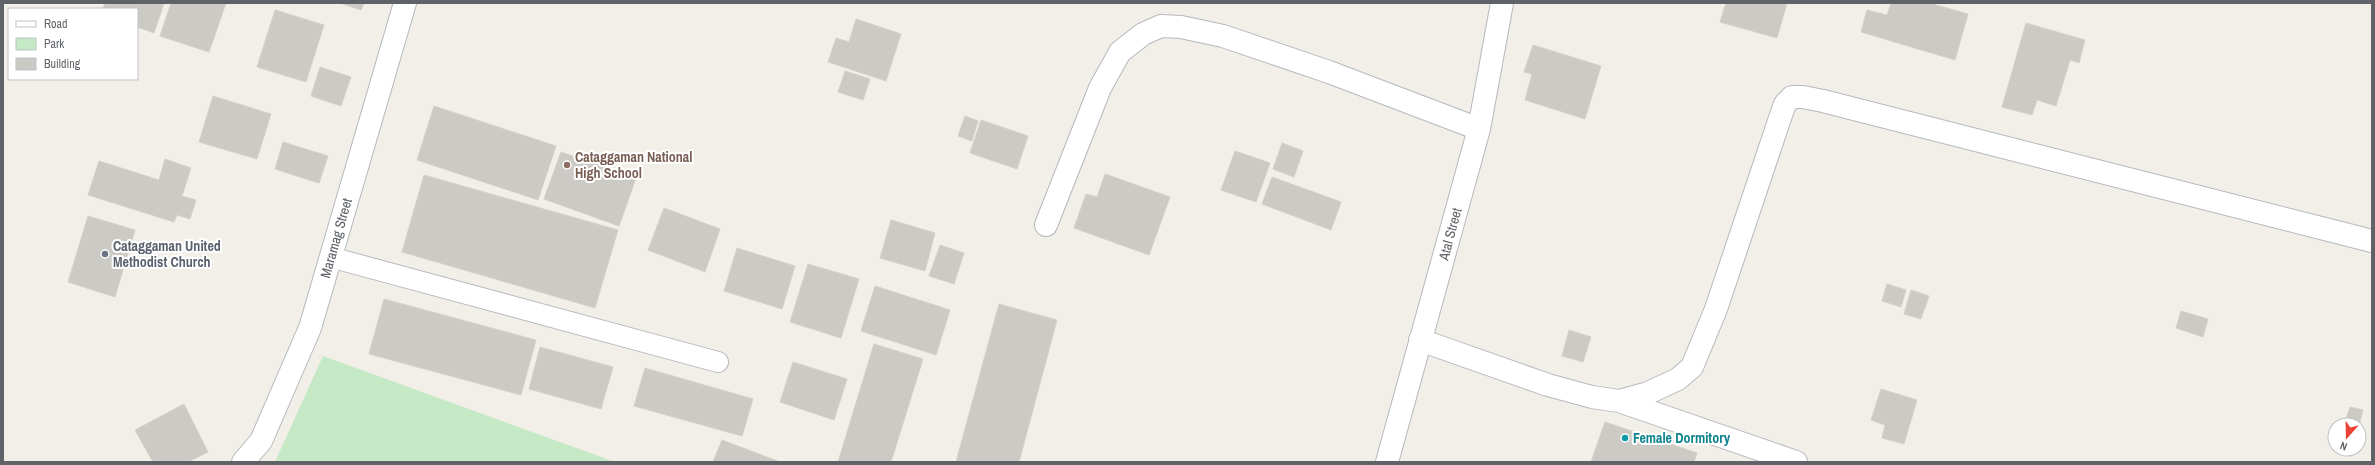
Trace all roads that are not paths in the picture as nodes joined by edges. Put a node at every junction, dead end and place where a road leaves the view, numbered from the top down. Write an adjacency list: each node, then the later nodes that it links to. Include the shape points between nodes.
1 (405, 3): 6 (street, Maramag Street)
2 (1502, 3): 3 (street, Atal Street)
3 (1478, 129): 4 (street, via 1329,72 1223,36 1181,27 1161,26 1143,34 1120,52 1100,88); 7 (street, Atal Street)
4 (1046, 225)
5 (2372, 241): 9 (street, via 1823,101 1792,97 1785,104 1716,309 1692,367 1678,379 1648,393)
6 (330, 257): 8 (lane); 10 (street, Maramag Street, via 310,328 280,401 261,442)
7 (1420, 340): 9 (street, via 1548,385 1592,397); 11 (street, Atal Street)
8 (718, 362)
9 (1619, 401): 12 (street)
10 (243, 462)
11 (1387, 462)
12 (1796, 462)

